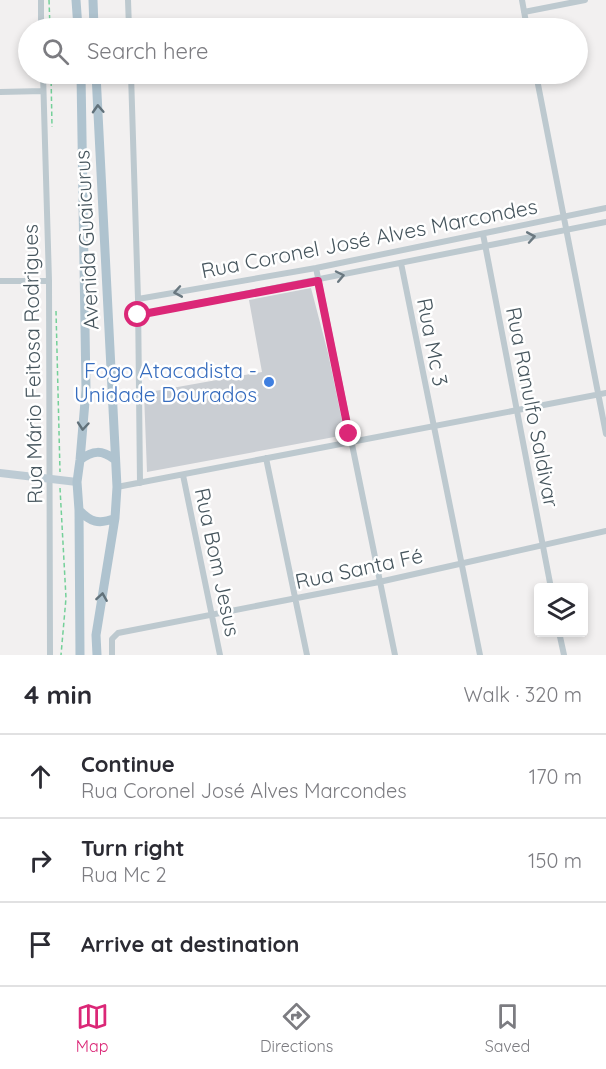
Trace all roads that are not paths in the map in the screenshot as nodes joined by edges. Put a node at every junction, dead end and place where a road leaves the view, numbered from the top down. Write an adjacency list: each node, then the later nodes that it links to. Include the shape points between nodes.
1 (41, 0): 8 (street)
2 (76, 0): 9 (main road)
3 (93, 0): 10 (main road)
4 (128, 0): 11 (street)
5 (522, 0): 7 (street)
6 (585, 0): 7 (street)
7 (524, 12): 12 (street)
8 (41, 18)
9 (77, 18)
10 (94, 18)
11 (129, 18)
12 (525, 18)
13 (43, 84): 18 (street, Rua Mário Feitosa Rodrigues)
14 (81, 84): 41 (main road, Avenida Guaicurus, one-way to 41, via 86,390)
15 (96, 84): 40 (main road, Avenida Guaicurus, one-way to 15)
16 (130, 84): 31 (street)
17 (538, 84): 21 (street)
18 (43, 91): 19 (street); 28 (street, Rua Mário Feitosa Rodrigues)
19 (0, 92)
20 (606, 208): 21 (street, Rua Coronel José Alves Marcondes)
21 (563, 217): 23 (street); 24 (street, Rua Coronel José Alves Marcondes)
22 (606, 222): 23 (street, Rua Coronel José Alves Marcondes)
23 (566, 231): 25 (street, Rua Coronel José Alves Marcondes, one-way to 23); 34 (street)
24 (483, 234): 25 (street, Rua Ranulfo Saldivar); 27 (street, Rua Coronel José Alves Marcondes)
25 (485, 245): 26 (street, Rua Coronel José Alves Marcondes); 35 (street, Rua Ranulfo Saldivar)
26 (401, 263): 30 (street, Rua Coronel José Alves Marcondes, one-way to 26); 36 (street, Rua Mc 3)
27 (316, 268): 30 (street); 31 (street, Rua Coronel José Alves Marcondes, one-way to 31)
28 (49, 280): 29 (street); 44 (street, Rua Mário Feitosa Rodrigues)
29 (0, 281)
30 (318, 281): 32 (street, Rua Coronel José Alves Marcondes); 38 (street)
31 (138, 299): 32 (street)
32 (138, 315): 46 (street)
33 (606, 393): 34 (street)
34 (598, 395): 35 (street); 37 (street)
35 (516, 411): 36 (street); 51 (street, Rua Ranulfo Saldivar)
36 (434, 427): 38 (street); 52 (street, Rua Mc 3)
37 (606, 434)
38 (350, 443): 39 (street); 53 (street)
39 (266, 458): 43 (street); 55 (street)
40 (114, 459): 41 (main road, via 99,451); 47 (main road, Avenida Guaicurus)
41 (80, 460): 45 (main road, Avenida Guaicurus)
42 (0, 473): 44 (street)
43 (183, 475): 46 (street); 56 (street, Rua Bom Jesus)
44 (50, 480): 45 (street); 58 (street, Rua Mário Feitosa Rodrigues)
45 (77, 482): 48 (main road, Avenida Guaicurus)
46 (140, 483): 47 (street)
47 (117, 488): 49 (main road, Avenida Guaicurus)
48 (79, 510): 49 (main road, via 99,523); 59 (main road, Avenida Guaicurus)
49 (115, 518): 60 (main road, Avenida Guaicurus, one-way to 49, via 96,635)
50 (606, 531): 51 (street, Rua Santa Fé)
51 (543, 544): 52 (street, Rua Santa Fé); 54 (street, Rua Ranulfo Saldivar)
52 (462, 564): 53 (street, Rua Santa Fé); 65 (street, Rua Mc 3)
53 (379, 582): 55 (street, Rua Santa Fé); 64 (street)
54 (550, 583)
55 (296, 598): 56 (street, Rua Santa Fé); 63 (street)
56 (212, 613): 61 (street, Rua Santa Fé, via 118,633 112,639); 62 (street, Rua Bom Jesus)
57 (561, 637): 66 (street)
58 (50, 655)
59 (80, 655)
60 (97, 655)
61 (112, 655)
62 (220, 655)
63 (307, 655)
64 (395, 655)
65 (480, 655)
66 (564, 655)

